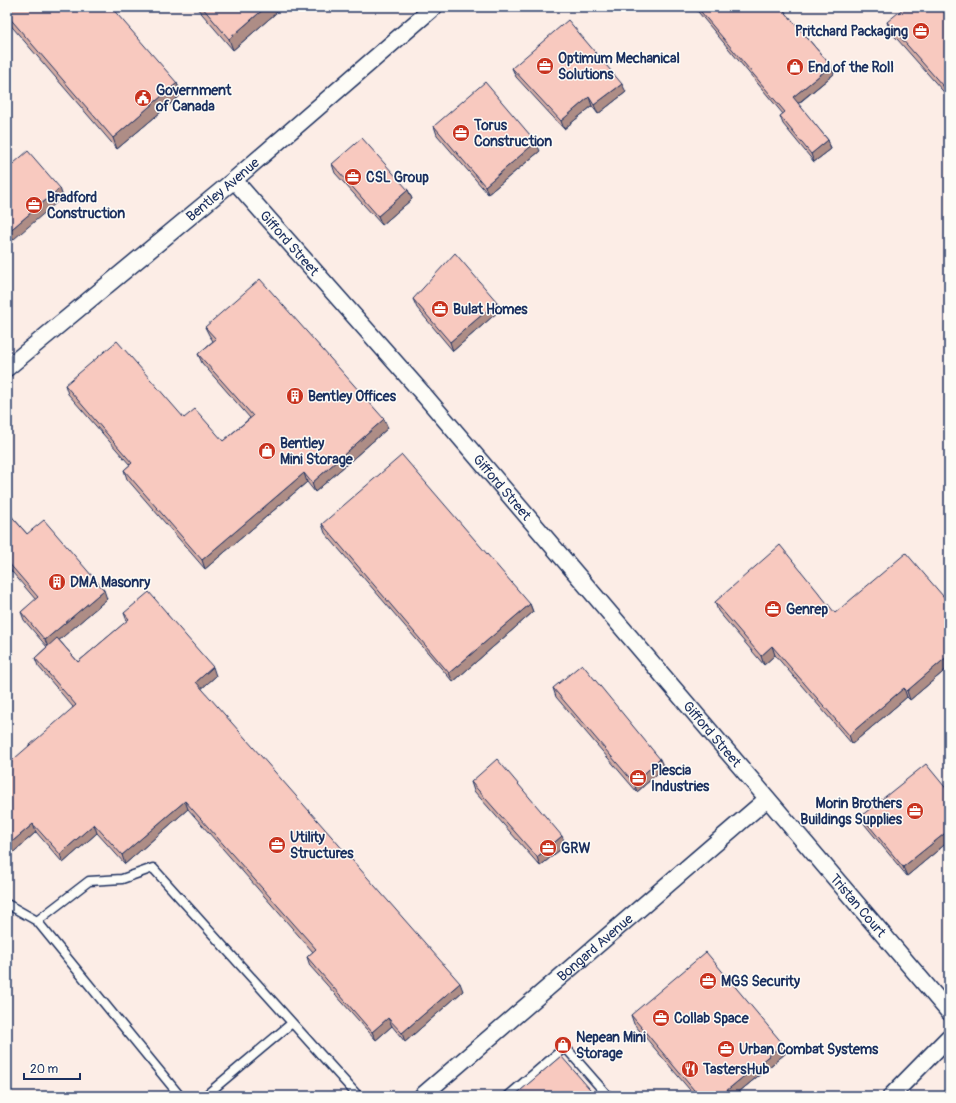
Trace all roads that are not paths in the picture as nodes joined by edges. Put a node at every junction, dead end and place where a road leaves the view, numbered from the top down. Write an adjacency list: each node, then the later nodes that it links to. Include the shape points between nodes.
1 (434, 7): 2 (street, Bentley Avenue)
2 (234, 180): 3 (street, Bentley Avenue); 4 (street, Gifford Street, via 424,395)
3 (7, 368)
4 (767, 799): 7 (street, Tristan Court); 13 (street, Bongard Avenue)
5 (7, 904): 6 (lane)
6 (36, 922): 8 (lane, via 90,881 122,879 153,868); 10 (lane)
7 (949, 1012)
8 (292, 1023): 11 (lane); 12 (lane)
9 (949, 1036): 16 (street)
10 (180, 1096)
11 (205, 1096)
12 (358, 1096)
13 (422, 1096)
14 (508, 1096): 15 (lane, via 564,1047)
15 (608, 1096)
16 (891, 1096)

